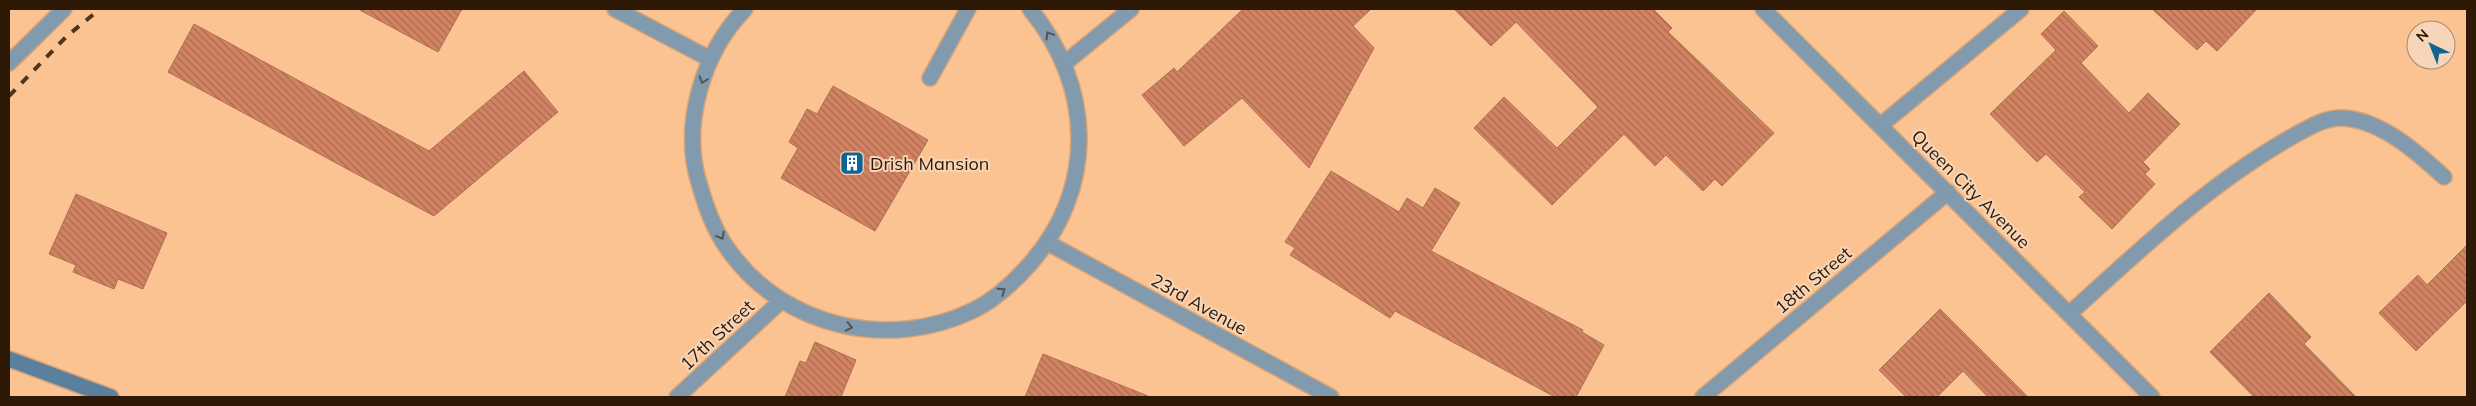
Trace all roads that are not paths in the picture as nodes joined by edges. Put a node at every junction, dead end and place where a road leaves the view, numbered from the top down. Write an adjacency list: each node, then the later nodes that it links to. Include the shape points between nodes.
1 (64, 9): 10 (street)
2 (615, 9): 9 (street)
3 (745, 9): 9 (street)
4 (968, 9): 12 (street)
5 (1030, 9): 11 (street, one-way to 5, via 1047,30)
6 (1131, 9): 11 (street)
7 (1763, 9): 13 (street, Queen City Avenue)
8 (2022, 9): 13 (street)
9 (710, 59): 17 (street, one-way to 17, via 699,92 693,134 696,174 708,213 729,251 752,278)
10 (9, 63)
11 (1065, 63): 16 (street, via 1076,98 1080,146 1074,186)
12 (930, 78)
13 (1881, 125): 15 (street, Queen City Avenue)
14 (2444, 177): 18 (street, via 2409,145 2365,123 2340,118 2314,125 2258,156 2200,198)
15 (1948, 192): 18 (street, Queen City Avenue); 23 (street, 18th Street)
16 (1048, 243): 17 (street, one-way to 16, via 823,321 856,329 896,331 936,324 975,310 1010,287); 22 (street, 23rd Avenue)
17 (781, 301): 21 (street, 17th Street)
18 (2069, 314): 24 (street, Queen City Avenue)
19 (9, 359): 20 (main road)
20 (111, 397)
21 (677, 397)
22 (1331, 397)
23 (1703, 397)
24 (2152, 397)

